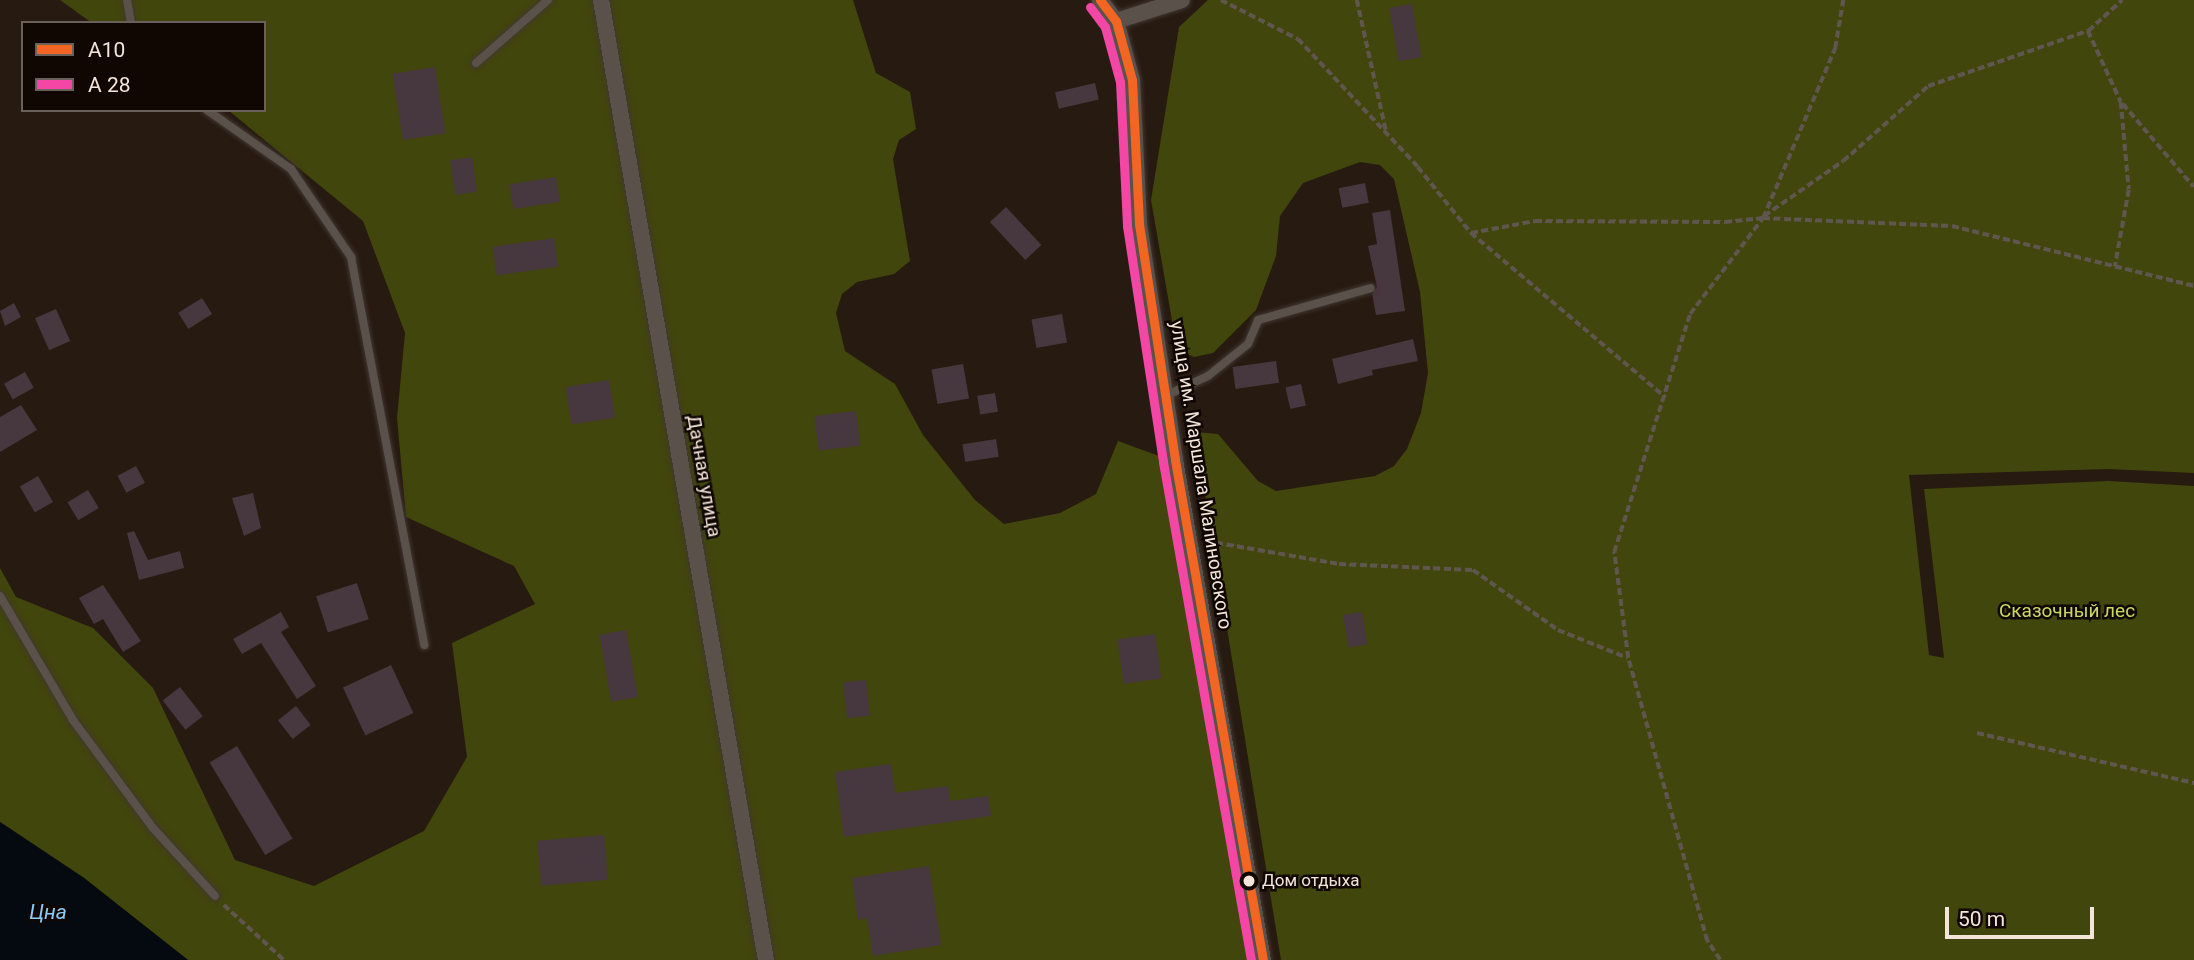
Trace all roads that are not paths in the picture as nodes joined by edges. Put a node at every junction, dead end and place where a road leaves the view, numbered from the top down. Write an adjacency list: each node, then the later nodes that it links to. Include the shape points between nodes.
1 (127, 0): 6 (lane)
2 (548, 0): 8 (lane)
3 (601, 0): 15 (street, Дачная улица)
4 (1100, 0): 7 (street, улица им. Маршала Малиновского)
5 (1182, 0): 7 (street)
6 (131, 21)
7 (1116, 21): 11 (street, улица им. Маршала Малиновского, via 1132,80 1139,225)
8 (476, 63)
9 (211, 112): 13 (lane, via 291,169 351,257)
10 (1371, 288): 11 (lane, via 1258,320 1248,344 1208,376)
11 (1165, 396): 16 (street, улица им. Маршала Малиновского)
12 (0, 596): 14 (lane, via 73,720 153,828)
13 (424, 645)
14 (215, 896)
15 (766, 960)
16 (1263, 960)

